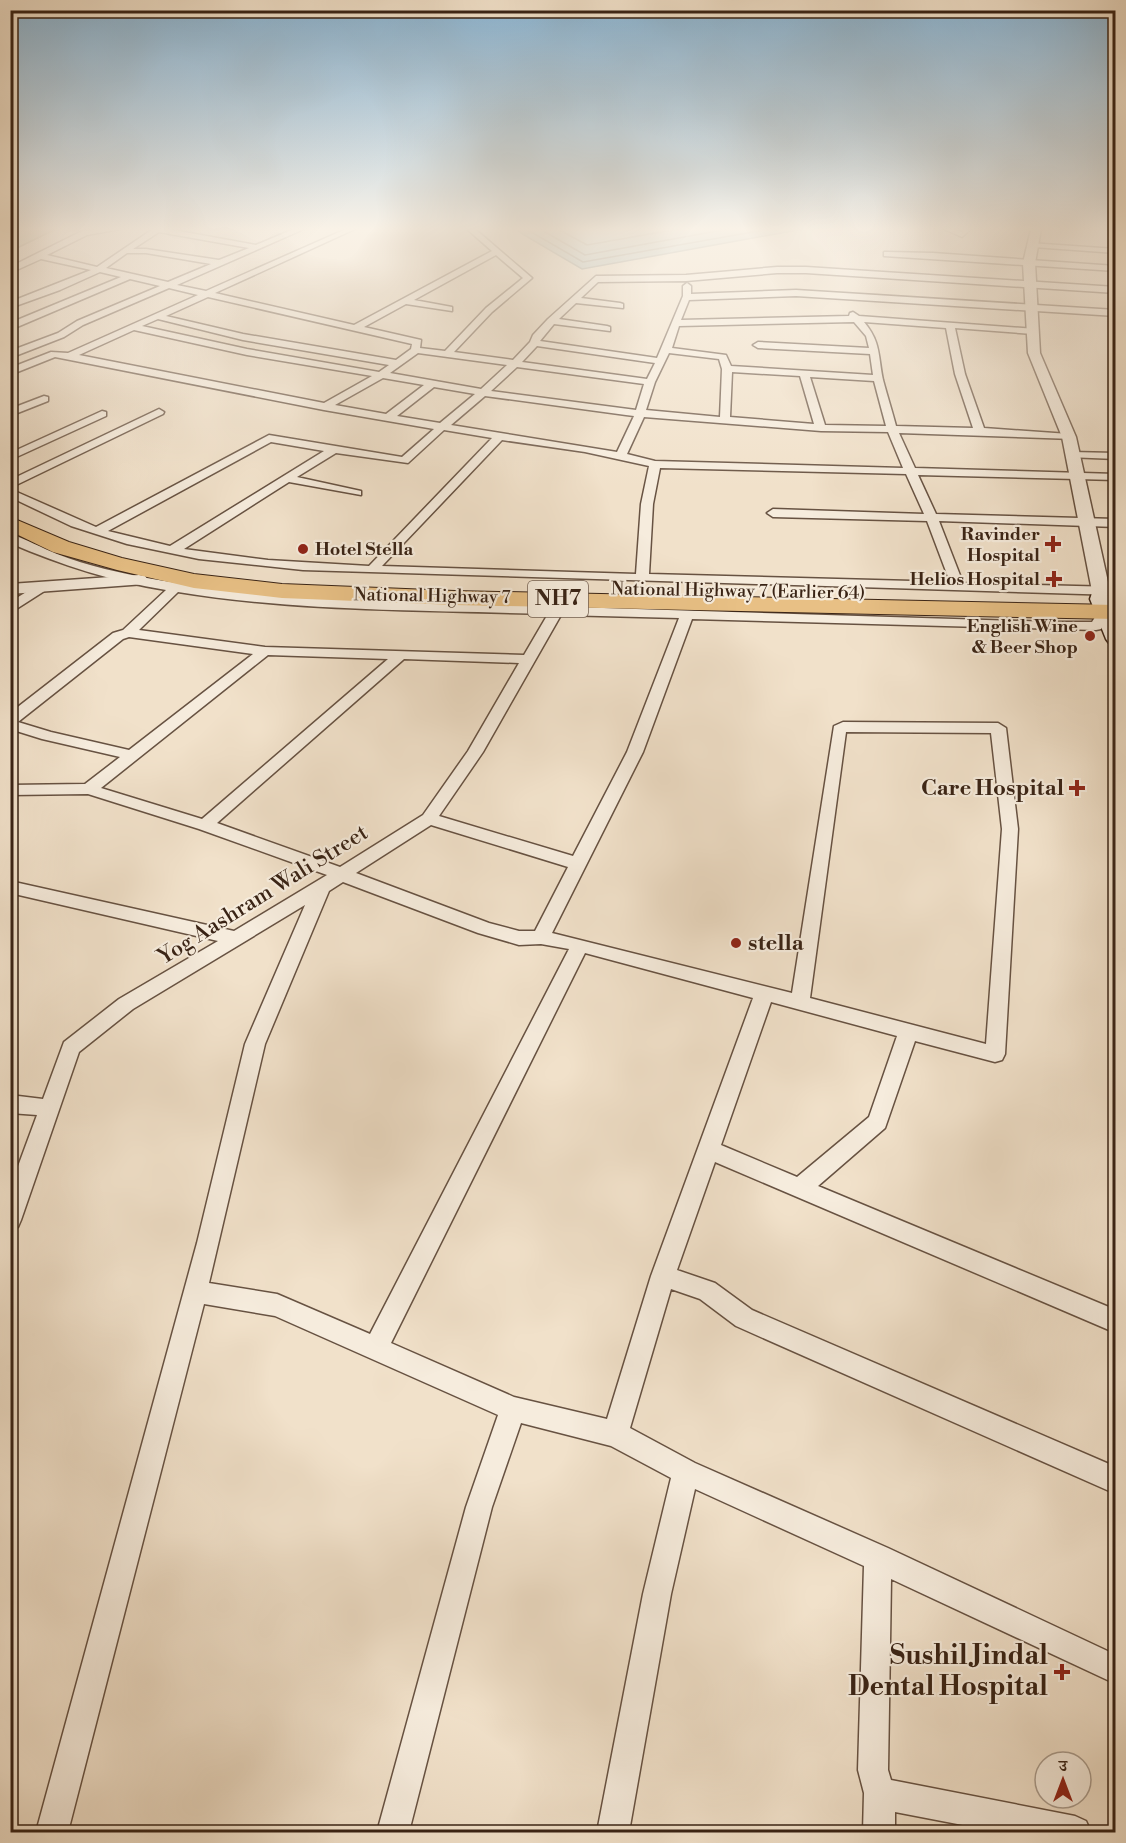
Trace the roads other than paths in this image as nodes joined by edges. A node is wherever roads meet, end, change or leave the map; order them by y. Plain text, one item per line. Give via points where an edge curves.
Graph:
1 (42, 315) edge
2 (99, 315) edge
3 (304, 315) edge
4 (379, 315) edge
5 (484, 315) edge
6 (557, 315) edge
7 (679, 315) edge
8 (855, 315) edge
9 (1032, 315) edge
10 (155, 316) joint
11 (857, 319) junction
12 (551, 321) junction
13 (26, 322) junction
14 (676, 323) junction
15 (950, 326) junction
16 (10, 327) edge
17 (133, 327) junction
18 (357, 327) junction
19 (606, 329) dead end
20 (1033, 331) junction
21 (66, 332) junction
22 (535, 343) junction
23 (758, 345) dead end
24 (416, 350) junction
25 (666, 350) junction
26 (875, 351) junction
27 (447, 354) junction
28 (10, 355) edge
29 (69, 356) junction
30 (660, 361) junction
31 (10, 362) edge
32 (397, 363) junction
33 (516, 364) junction
34 (26, 365) junction
35 (727, 369) junction
36 (10, 372) edge
37 (804, 374) junction
38 (381, 375) junction
39 (878, 378) junction
40 (650, 382) junction
41 (433, 384) junction
42 (484, 392) junction
43 (44, 399) dead end
44 (324, 407) junction
45 (159, 412) dead end
46 (10, 413) edge
47 (639, 413) junction
48 (102, 414) dead end
49 (387, 418) junction
50 (725, 419) junction
51 (440, 427) junction
52 (821, 428) junction
53 (892, 430) junction
54 (980, 431) junction
55 (500, 437) junction
56 (1069, 437) junction
57 (334, 449) junction
58 (621, 455) junction
59 (1071, 455) junction
60 (1116, 456) edge
61 (10, 457) edge
62 (655, 464) junction
63 (910, 471) junction
64 (1075, 475) junction
65 (1116, 477) edge
66 (286, 478) junction
67 (10, 485) edge
68 (10, 492) edge
69 (357, 493) dead end
70 (10, 508) edge
71 (773, 513) dead end
72 (931, 518) junction
73 (10, 523) edge
74 (1086, 523) junction
75 (1116, 523) edge
76 (97, 532) junction
77 (10, 538) edge
78 (173, 550) junction
79 (372, 570) junction
80 (642, 578) junction
81 (139, 580) junction
82 (41, 587) junction
83 (176, 587) junction
84 (958, 587) junction
85 (10, 589) edge
86 (1110, 603) edge
87 (10, 609) edge
88 (557, 610) junction
89 (687, 614) junction
90 (128, 633) junction
91 (1116, 639) edge
92 (265, 651) junction
93 (401, 655) junction
94 (528, 659) junction
95 (10, 722) edge
96 (132, 755) junction
97 (89, 789) junction
98 (10, 790) edge
99 (429, 819) junction
100 (205, 825) junction
101 (579, 864) junction
102 (331, 881) junction
103 (10, 887) edge
104 (541, 937) junction
105 (236, 938) junction
106 (580, 945) junction
107 (765, 992) junction
108 (800, 1001) junction
109 (908, 1031) junction
110 (10, 1104) edge
111 (50, 1108) junction
112 (707, 1149) junction
113 (799, 1189) junction
114 (10, 1220) edge
115 (663, 1276) junction
116 (195, 1292) junction
117 (1116, 1322) edge
118 (376, 1347) junction
119 (513, 1409) junction
120 (615, 1434) junction
121 (686, 1472) junction
122 (1116, 1481) edge
123 (878, 1558) junction
124 (1116, 1670) edge
125 (879, 1793) junction
126 (52, 1833) edge
127 (393, 1833) edge
128 (613, 1833) edge
129 (879, 1833) edge
130 (1075, 1833) edge

1 - 13 street
2 - 21 street
3 - 18 street
4 - 18 street
5 - 27 street
6 - 12 street
7 - 14 street
8 - 11 street
9 - 20 street
10 - 17 street
10 - 32 street via 253,339
11 - 14 street
11 - 15 street
11 - 26 street via 870,335
12 - 19 street
12 - 22 street
13 - 16 street
13 - 21 street
14 - 25 street
15 - 20 street
15 - 54 street via 960,374
17 - 29 street
17 - 38 street
18 - 24 street via 414,339 418,342
20 - 56 street via 1034,353
21 - 28 street
22 - 30 street
22 - 33 street
23 - 26 street
24 - 27 street
24 - 32 street
25 - 30 street
25 - 35 street via 723,357
26 - 39 street
27 - 33 street
29 - 34 street via 54,354
29 - 44 street
30 - 40 street
31 - 34 street
32 - 38 street
33 - 40 street
33 - 42 street
34 - 36 street
35 - 37 street
35 - 50 street
37 - 39 street
37 - 52 street
38 - 41 street
38 - 44 street
39 - 53 street
40 - 47 street
41 - 42 street
41 - 49 street
42 - 47 street
42 - 51 street
43 - 46 street
44 - 49 street
45 - 67 street
47 - 50 street
47 - 58 street
48 - 61 street
49 - 51 street
50 - 52 street
51 - 55 street
51 - 57 street via 404,461
52 - 53 street
53 - 54 street
53 - 63 street
54 - 56 street
55 - 58 street
55 - 79 street
56 - 59 street
57 - 66 street
57 - 76 street via 269,438
58 - 62 street
59 - 60 street
59 - 64 street
62 - 63 street
62 - 80 street via 647,504
63 - 64 street
63 - 72 street
64 - 65 street
64 - 74 street
66 - 69 street
66 - 78 street
68 - 76 street via 55,516
70 - 86 highway, National Highway 7 (Earlier 64) / NH7 via 58,530 113,547 243,573
71 - 72 street
72 - 74 street
72 - 84 street
73 - 86 highway, National Highway 7 / NH7 via 61,547 117,563 194,580 282,591 455,598
74 - 75 street
74 - 86 street
76 - 78 street
77 - 81 street via 91,570
78 - 79 street via 283,565
79 - 80 street
80 - 84 street
81 - 82 street
81 - 83 street
82 - 85 street
82 - 87 street
83 - 88 street via 368,604
83 - 90 street
84 - 86 street
86 - 89 street via 1096,626
86 - 91 main road
88 - 89 street
88 - 94 street, Yog Aashram Wali Street
89 - 101 street via 635,752
90 - 92 street
90 - 95 street via 118,636
92 - 93 street
92 - 96 street
93 - 94 street
93 - 100 street
94 - 99 street, Yog Aashram Wali Street via 475,752
95 - 96 street via 47,736
96 - 97 street
97 - 98 street
97 - 100 street
99 - 101 street
99 - 102 street, Yog Aashram Wali Street
100 - 102 street
101 - 104 street
102 - 104 street via 519,938
102 - 105 street, Yog Aashram Wali Street
102 - 116 street via 255,1044
103 - 105 street
104 - 106 street
105 - 111 street, Yog Aashram Wali Street via 126,1004 71,1048
106 - 107 street
106 - 118 street
107 - 108 street
107 - 112 street
108 - 109 street
108 - 109 street via 839,729 998,728 1010,829 995,1054
109 - 113 street via 878,1122
110 - 111 street
111 - 114 street, Yog Aashram Wali Street
112 - 113 street
112 - 115 street
113 - 117 street
115 - 120 street
115 - 122 street via 707,1291 744,1318
116 - 118 street via 278,1305
116 - 126 street
118 - 119 street
119 - 120 street
119 - 127 street via 478,1507
120 - 121 street
121 - 123 street
121 - 128 street via 657,1594
123 - 124 street
123 - 125 street via 873,1770
125 - 129 street
125 - 130 street

